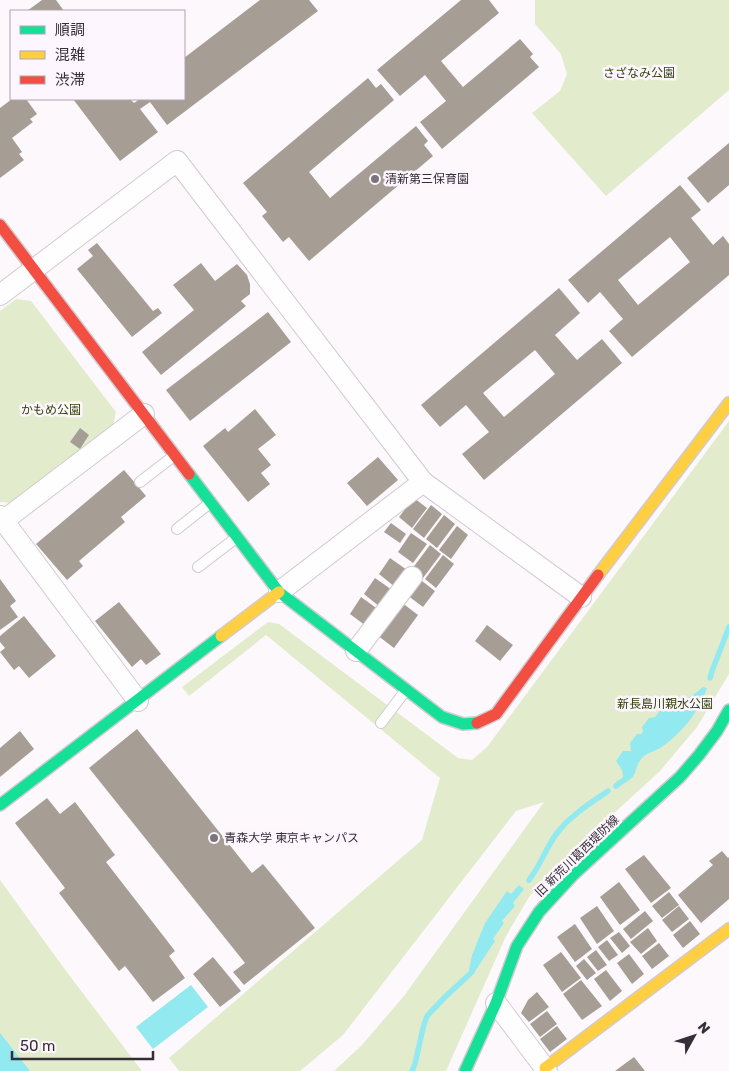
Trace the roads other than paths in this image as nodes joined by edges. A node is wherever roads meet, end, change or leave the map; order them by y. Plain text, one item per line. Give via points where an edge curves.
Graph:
1 (0, 225) edge
2 (33, 270) junction
3 (0, 295) edge
4 (729, 403) edge
5 (144, 414) junction
6 (175, 454) junction
7 (140, 482) dead end
8 (423, 482) junction
9 (211, 503) junction
10 (2, 518) edge
11 (177, 529) dead end
12 (237, 537) junction
13 (198, 567) dead end
14 (412, 577) dead end
15 (279, 592) junction
16 (581, 597) junction
17 (356, 651) junction
18 (406, 690) junction
19 (138, 701) junction
20 (729, 710) edge
21 (382, 723) dead end
22 (0, 805) edge
23 (729, 929) edge
24 (496, 1003) junction
25 (546, 1069) edge
26 (465, 1071) edge

1 - 2 street
2 - 3 street
2 - 5 street
2 - 8 street via 177,160
4 - 16 street
5 - 6 street
5 - 10 street
6 - 7 lane
6 - 9 street
8 - 15 street
8 - 16 street
9 - 11 lane
9 - 12 street
10 - 19 street
12 - 13 lane
12 - 15 street
14 - 17 street
15 - 17 street
15 - 19 street
16 - 18 street via 496,714 484,721 471,725 455,723
17 - 18 street
18 - 21 lane
19 - 22 street
20 - 24 street, 旧 新荒川葛西堤防線 via 717,731 680,777 539,912 517,946
23 - 25 street
24 - 25 street
24 - 26 street, 旧 新荒川葛西堤防線

